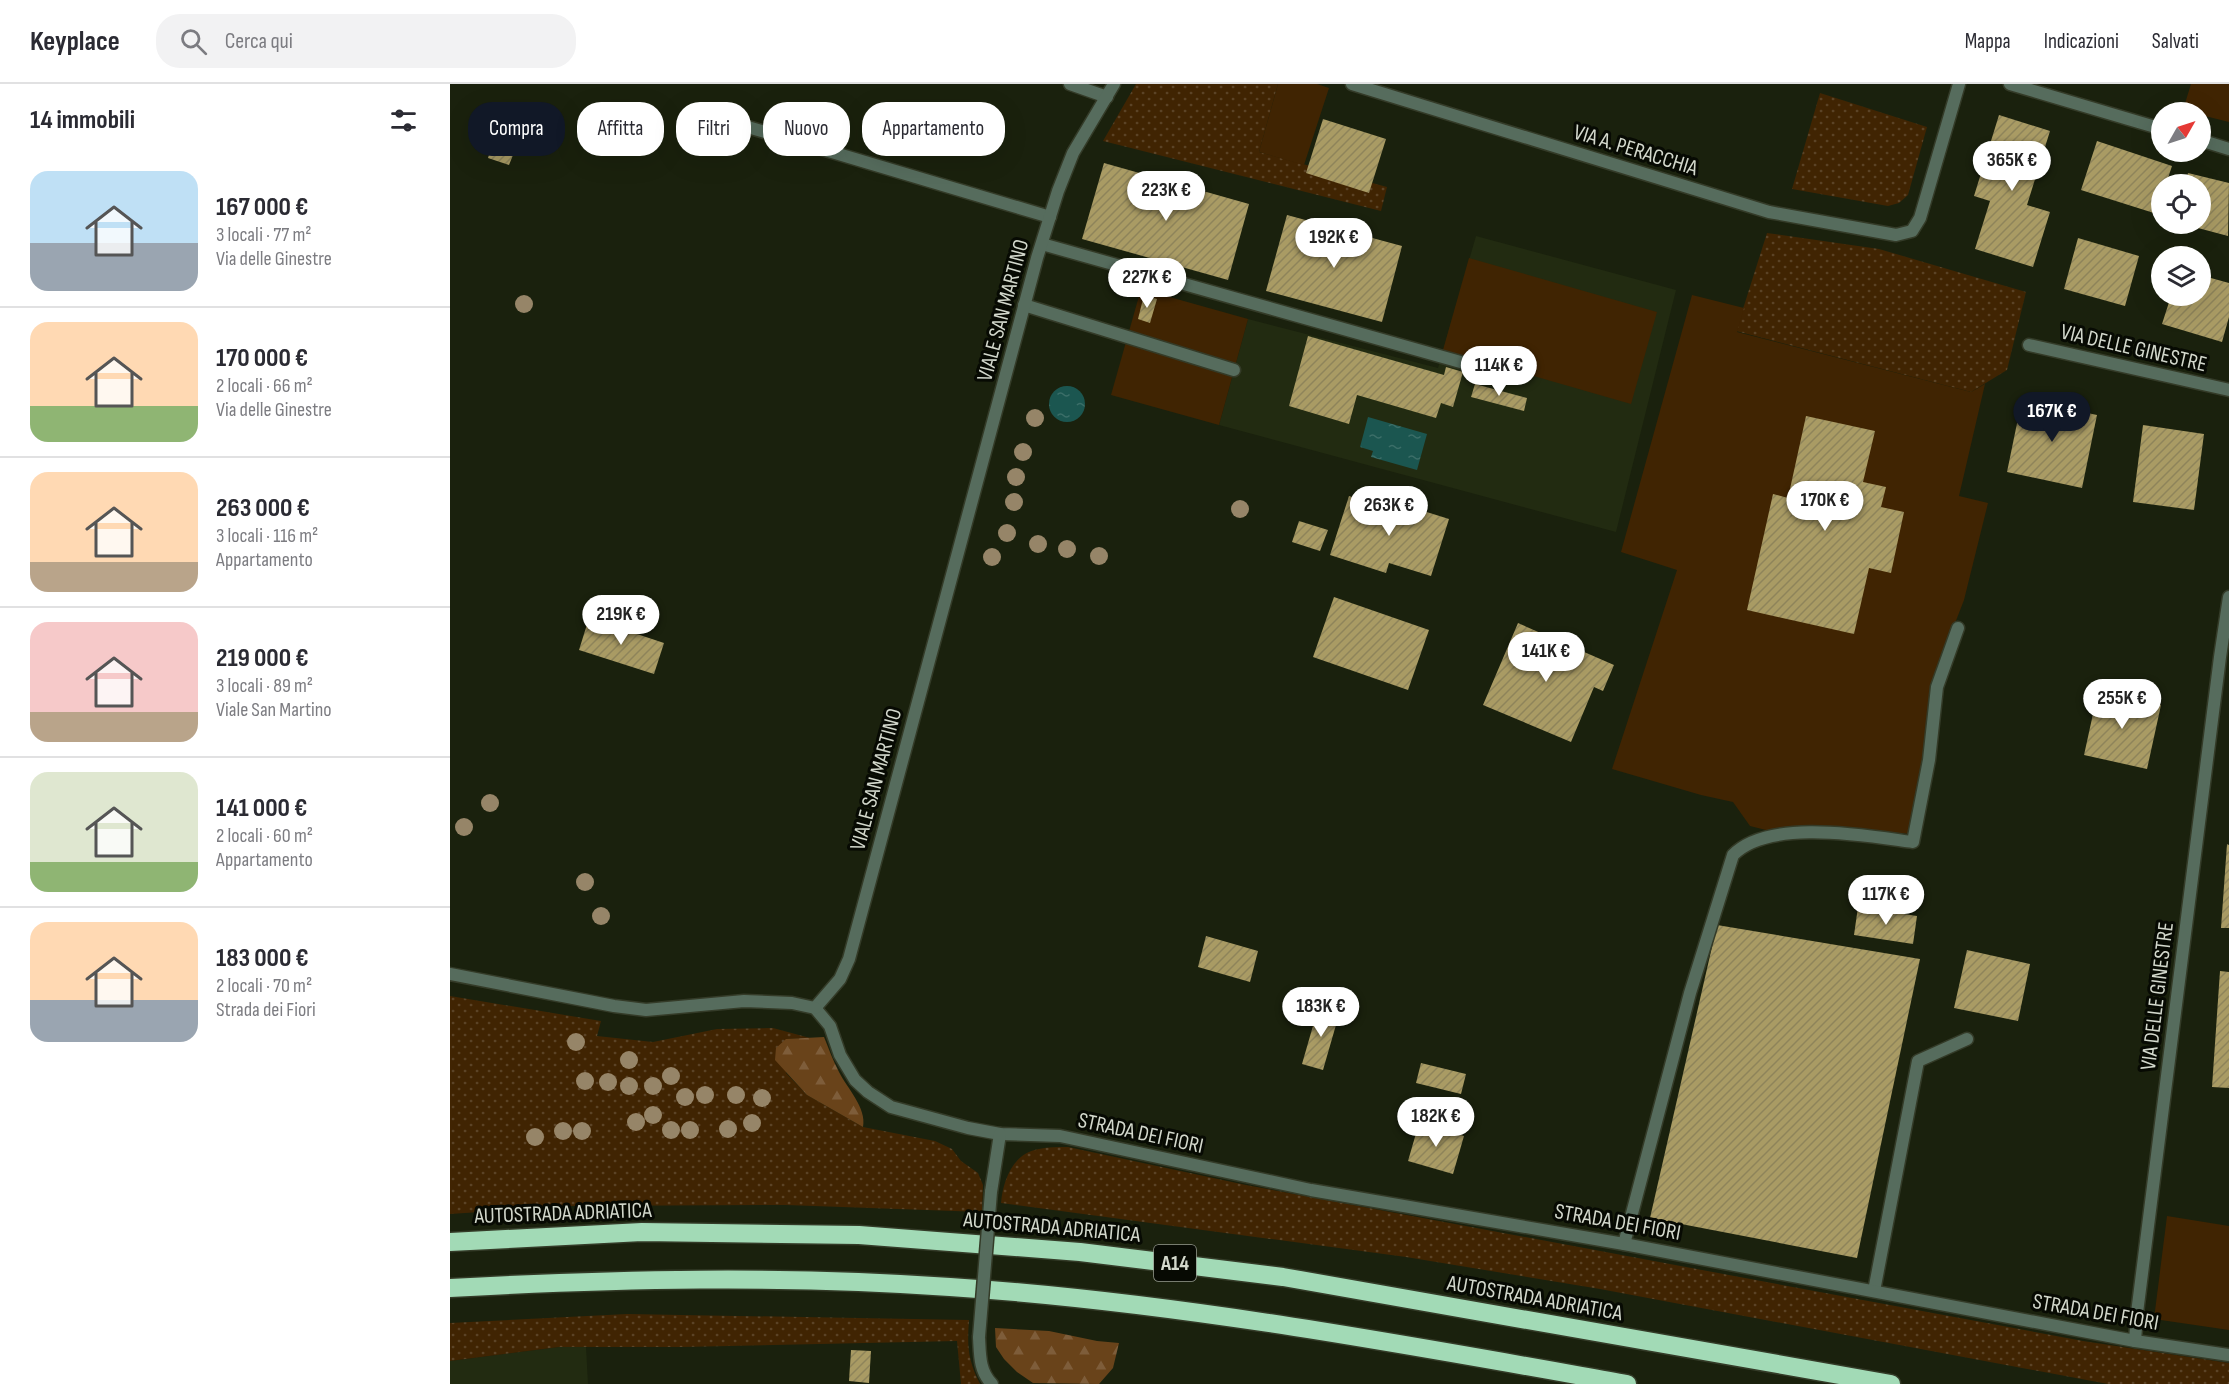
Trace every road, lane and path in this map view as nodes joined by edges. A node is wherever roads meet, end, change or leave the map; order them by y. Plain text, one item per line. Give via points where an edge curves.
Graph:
1 (1070, 84) edge
2 (1114, 84) edge
3 (1352, 84) edge
4 (1959, 84) edge
5 (2010, 84) edge
6 (1107, 97) junction
7 (2151, 126) edge
8 (751, 128) edge
9 (2211, 143) edge
10 (2229, 148) edge
11 (1050, 217) junction
12 (1042, 244) junction
13 (1024, 305) junction
14 (2030, 345) dead end
15 (1464, 363) dead end
16 (1234, 369) dead end
17 (2229, 390) edge
18 (2229, 597) edge
19 (1958, 628) dead end
20 (2224, 659) edge
21 (450, 974) edge
22 (815, 1008) junction
23 (1967, 1039) dead end
24 (1000, 1134) junction
25 (450, 1242) edge
26 (1624, 1244) junction
27 (450, 1288) edge
28 (1874, 1291) junction
29 (2135, 1341) junction
30 (2229, 1355) edge
31 (992, 1384) edge
32 (1627, 1384) edge
33 (1892, 1384) edge

1 - 6 street
2 - 6 street, VIALE SAN MARTINO
3 - 4 street, VIA A. PERACCHIA via 1769,212 1896,235 1912,231 1920,218
5 - 7 street
6 - 11 street, VIALE SAN MARTINO via 1073,153
8 - 11 street
9 - 10 street
11 - 12 street, VIALE SAN MARTINO
12 - 13 street, VIALE SAN MARTINO
12 - 15 street
13 - 16 street
13 - 22 street, VIALE SAN MARTINO via 849,959 840,979
14 - 17 street, VIA DELLE GINESTRE
18 - 20 street, VIA DELLE GINESTRE
19 - 26 street via 1937,687 1929,760 1913,842 1825,832 1795,833 1753,842 1733,855 1690,993
20 - 29 street, VIA DELLE GINESTRE
21 - 22 street via 646,1010 744,1001
22 - 24 street via 830,1026 840,1055 855,1080 867,1092 891,1107
23 - 28 street via 1918,1061
24 - 26 street, STRADA DEI FIORI via 1060,1136 1311,1190
24 - 31 street, bridge via 979,1337 980,1363
25 - 33 highway, AUTOSTRADA ADRIATICA / A14 via 642,1232 836,1235 1080,1252 1283,1277
26 - 28 street, STRADA DEI FIORI
27 - 32 highway, A14 via 684,1279 950,1287 1171,1308
28 - 29 street, STRADA DEI FIORI
29 - 30 street, STRADA DEI FIORI

